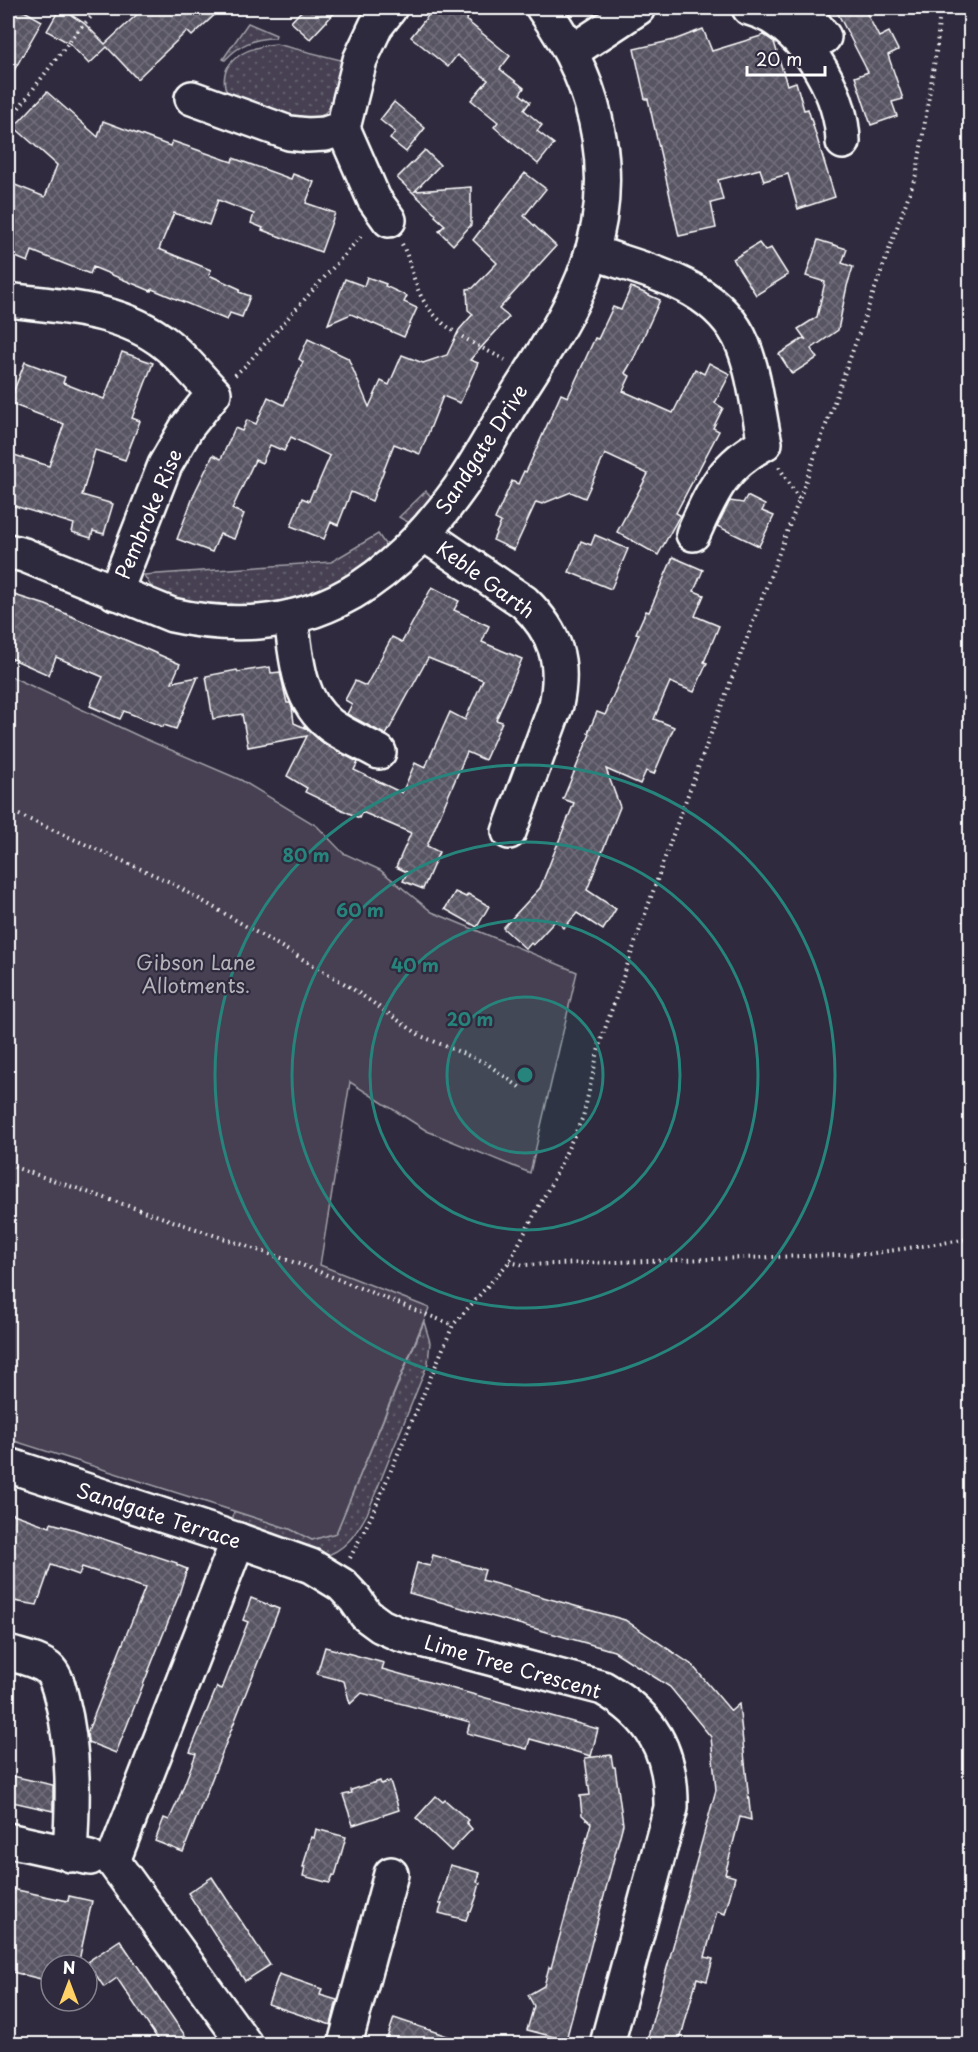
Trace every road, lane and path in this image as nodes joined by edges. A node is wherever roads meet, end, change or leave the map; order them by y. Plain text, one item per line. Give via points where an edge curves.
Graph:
1 (99, 8) edge
2 (390, 8) edge
3 (543, 8) edge
4 (638, 8) edge
5 (749, 8) edge
6 (798, 8) edge
7 (940, 8) edge
8 (824, 37) dead end
9 (571, 51) junction
10 (192, 98) dead end
11 (8, 122) edge
12 (343, 128) junction
13 (843, 142) dead end
14 (385, 216) junction
15 (592, 252) junction
16 (8, 300) edge
17 (529, 374) junction
18 (214, 393) junction
19 (765, 443) junction
20 (799, 500) junction
21 (424, 534) junction
22 (693, 534) dead end
23 (8, 551) edge
24 (115, 593) junction
25 (291, 617) junction
26 (379, 752) dead end
27 (8, 810) edge
28 (508, 832) dead end
29 (522, 1089) dead end
30 (8, 1165) edge
31 (970, 1239) edge
32 (509, 1262) junction
33 (453, 1325) junction
34 (8, 1465) edge
35 (238, 1540) junction
36 (324, 1574) junction
37 (8, 1653) edge
38 (8, 1840) edge
39 (70, 1855) junction
40 (113, 1861) junction
41 (391, 1874) dead end
42 (246, 2044) edge
43 (345, 2044) edge
44 (607, 2044) edge

1 - 11 path
2 - 12 street via 360,60
3 - 9 street, Sandgate Drive
4 - 9 street
5 - 13 street via 770,16 793,34 826,78 840,113
6 - 8 street
7 - 20 path via 917,172
9 - 15 street, Sandgate Drive via 593,105 601,148 602,192
10 - 12 street via 289,133 325,134
12 - 14 street
14 - 17 path via 409,257 413,277 433,314 448,328
14 - 18 path via 246,365
15 - 17 street, Sandgate Drive via 574,298
15 - 19 street via 692,288 723,312 743,346
16 - 18 street via 98,312 134,324 167,344
17 - 21 street, Sandgate Drive via 459,488
18 - 24 street, Pembroke Rise via 187,427 165,465
19 - 20 path
19 - 22 street via 730,467
20 - 32 path via 675,829 600,1043 584,1117
21 - 25 street, Sandgate Drive via 364,586 329,605
21 - 28 street, Keble Garth via 524,602 538,615 556,649 560,686 556,705
23 - 24 street, Sandgate Drive
24 - 25 street, Sandgate Drive via 172,615 201,621 231,624
25 - 26 street via 298,670 314,708 328,724
27 - 29 path via 170,882 347,985 421,1036 486,1063
30 - 33 path via 302,1265
31 - 32 path via 868,1254 524,1265
32 - 33 path
33 - 36 path via 371,1517
34 - 35 street, Sandgate Terrace
35 - 36 street, Sandgate Terrace
35 - 40 street
36 - 44 street, Lime Tree Crescent via 381,1626 603,1688 638,1712 651,1728 668,1766 671,1808
37 - 39 street via 44,1665 58,1684 68,1722 74,1790
38 - 39 street
39 - 40 street
40 - 42 street
41 - 43 street

